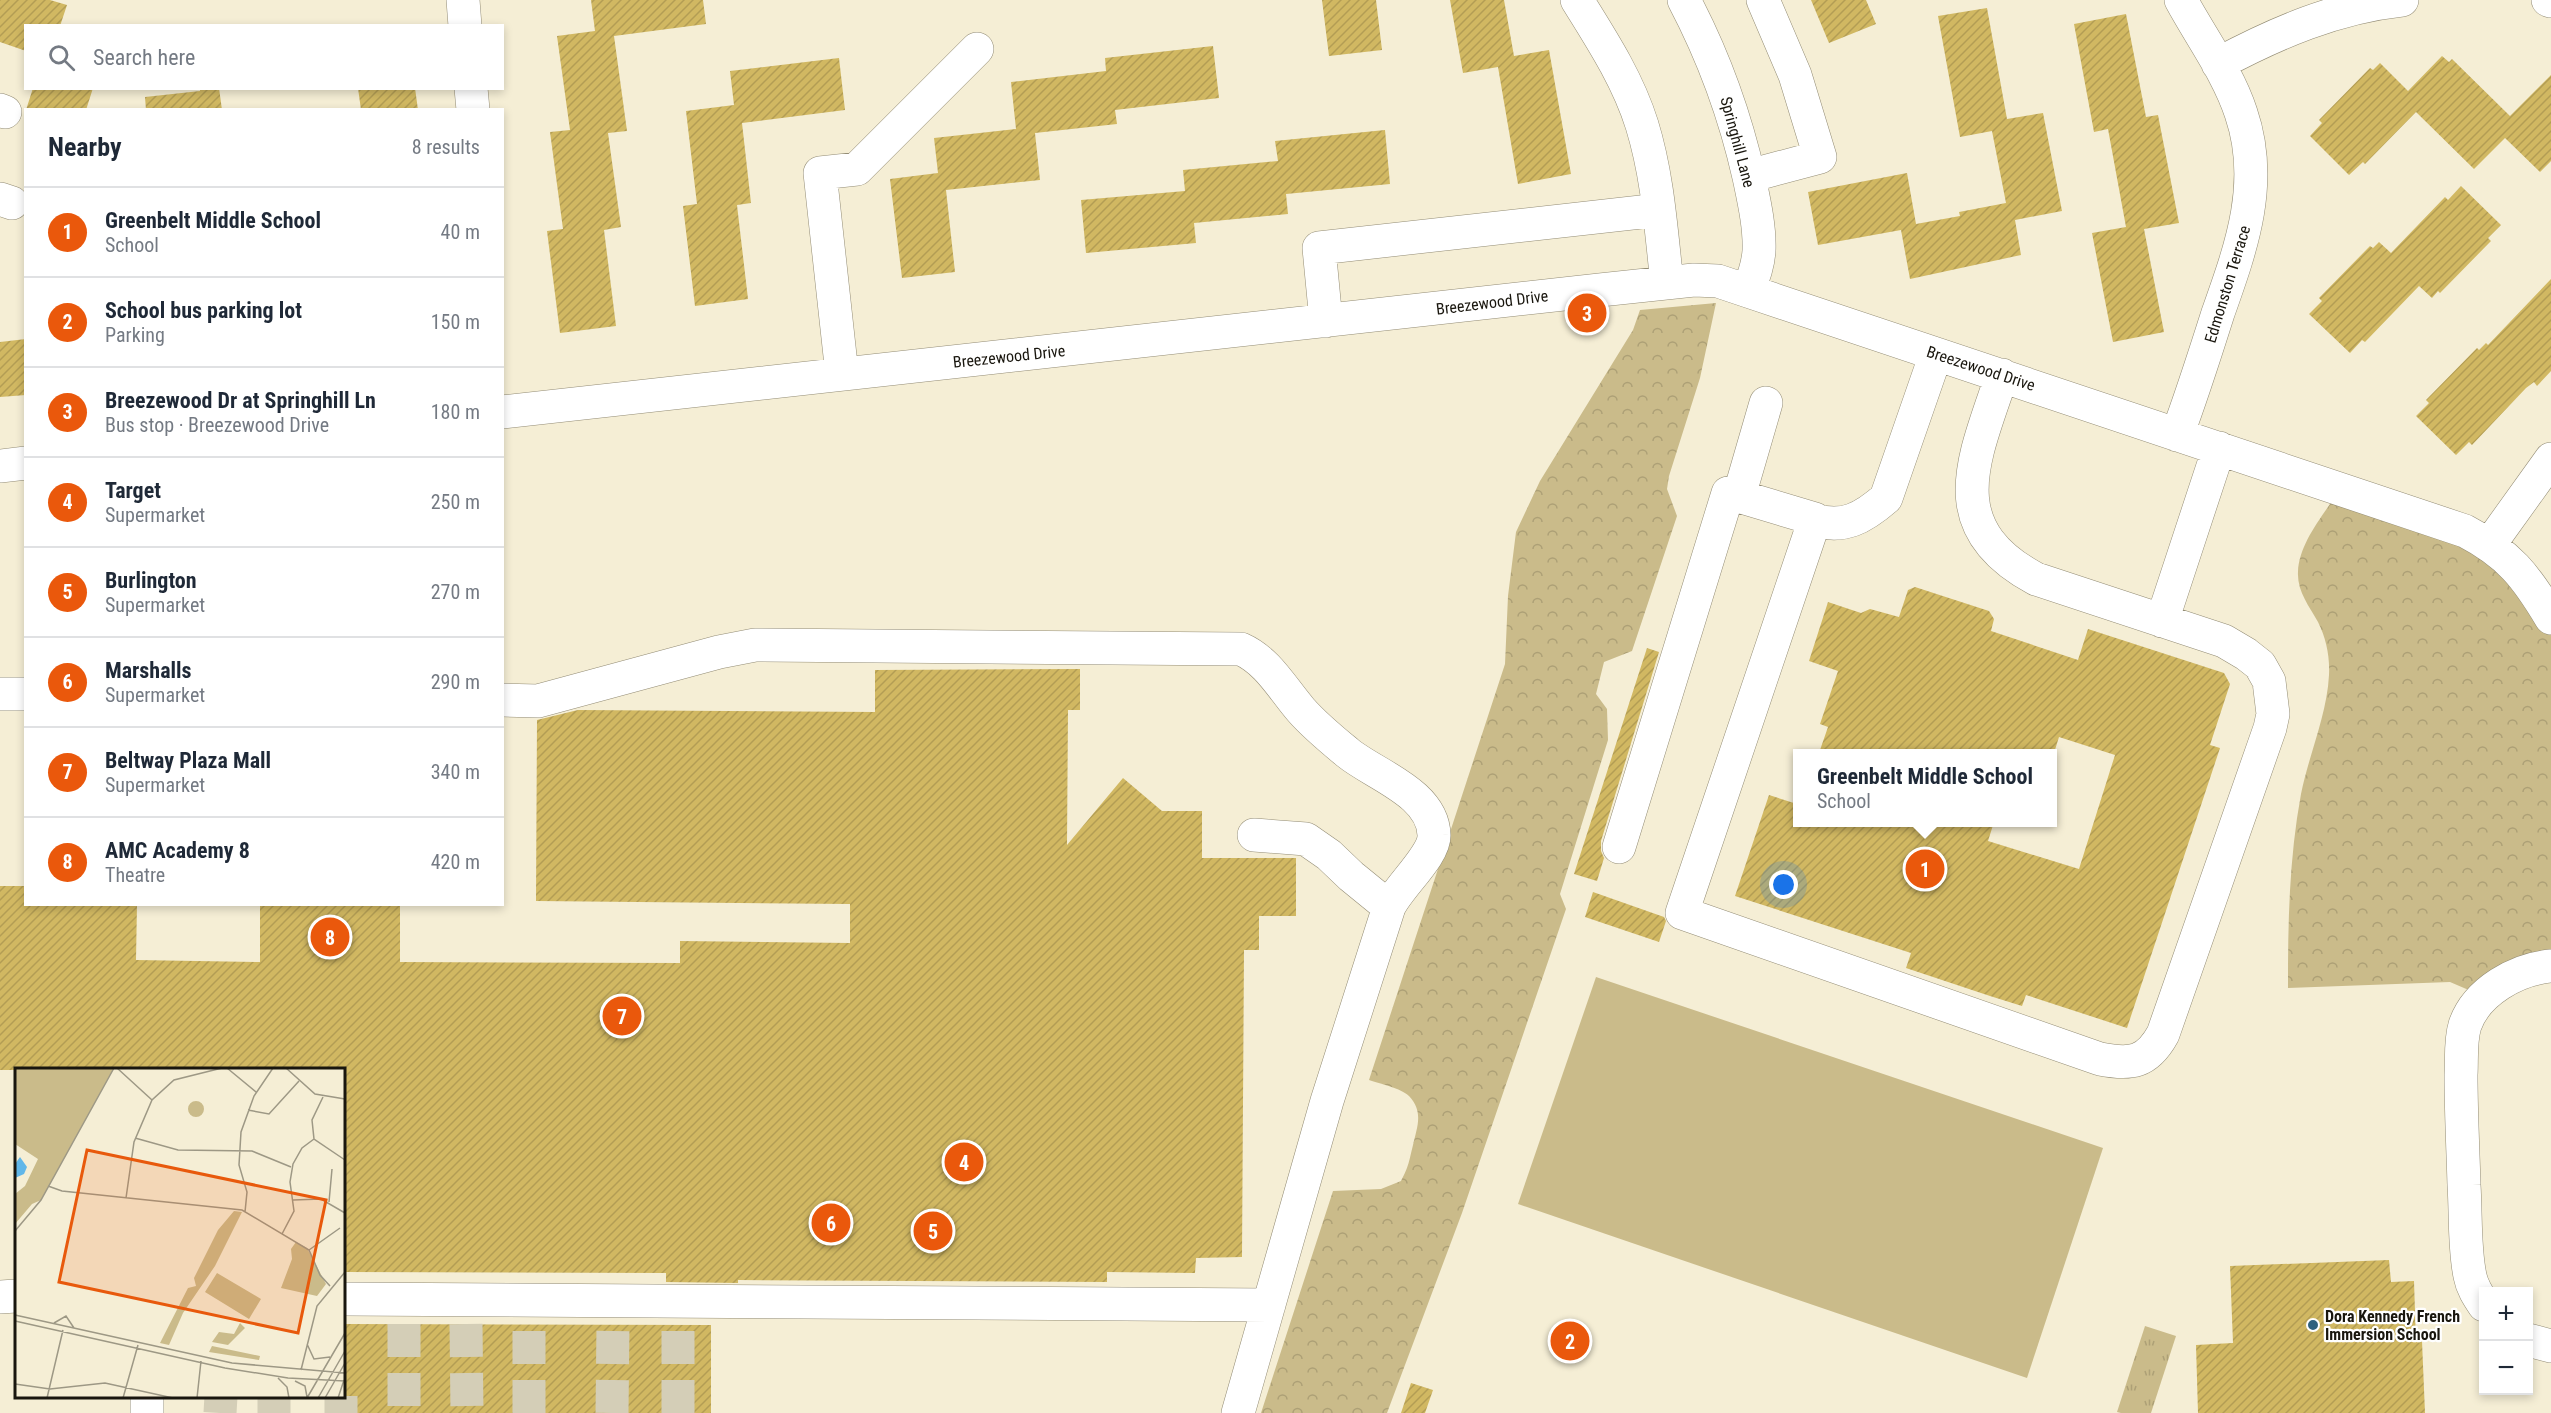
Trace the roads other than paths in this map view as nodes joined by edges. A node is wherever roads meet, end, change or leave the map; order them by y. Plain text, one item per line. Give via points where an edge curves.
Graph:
1 (463, 0) edge
2 (1577, 0) edge
3 (1763, 0) edge
4 (2181, 0) edge
5 (2402, 0) edge
6 (1695, 3) edge
7 (465, 24) edge
8 (977, 49) dead end
9 (2218, 64) junction
10 (471, 90) edge
11 (473, 108) edge
12 (1749, 176) junction
13 (1659, 210) junction
14 (1667, 283) junction
15 (1748, 291) junction
16 (1326, 321) junction
17 (1936, 354) junction
18 (842, 374) junction
19 (2002, 375) junction
20 (1766, 403) dead end
21 (504, 410) edge
22 (2177, 435) junction
23 (2219, 448) junction
24 (2551, 459) edge
25 (24, 464) edge
26 (0, 466) edge
27 (1739, 496) junction
28 (1814, 520) junction
29 (2490, 544) junction
30 (2551, 618) edge
31 (2162, 621) junction
32 (0, 694) edge
33 (24, 694) edge
34 (504, 700) edge
35 (1254, 835) dead end
36 (1619, 847) dead end
37 (1389, 907) junction
38 (2551, 966) edge
39 (15, 1296) edge
40 (0, 1297) edge
41 (2479, 1298) edge
42 (345, 1299) edge
43 (1269, 1305) junction
44 (2533, 1341) edge
45 (2551, 1346) edge
46 (1238, 1413) edge

1 - 7 street
2 - 13 street via 1616,66 1642,123
3 - 12 street via 1795,75 1820,157
4 - 9 street, Edmonston Terrace
5 - 9 street via 2301,24
6 - 12 street, Springhill Lane
8 - 18 street via 857,170 820,173
9 - 22 street, Edmonston Terrace via 2246,131 2251,195 2242,245
10 - 11 street
12 - 15 street, Springhill Lane via 1759,251
13 - 14 street
13 - 16 street via 1318,248
14 - 15 street, Breezewood Drive via 1718,281
14 - 16 street, Breezewood Drive
15 - 17 street, Breezewood Drive
16 - 18 street, Breezewood Drive
17 - 19 street, Breezewood Drive
17 - 28 street via 1886,498 1871,512 1852,521 1830,525
18 - 21 street, Breezewood Drive
19 - 22 street, Breezewood Drive
19 - 31 street via 1970,489 1982,531 2013,567 2036,579
20 - 27 street
22 - 23 street, Breezewood Drive
23 - 29 street, Breezewood Drive via 2465,531
23 - 31 street
24 - 29 street
25 - 26 street
27 - 28 street
27 - 36 street via 1728,493
28 - 31 street via 1682,913 2100,1059 2121,1062 2143,1058 2163,1034 2273,714 2269,681 2260,665 2224,641
29 - 30 street, Breezewood Drive via 2521,573
32 - 33 street
34 - 37 street via 538,701 755,645 1241,649 1256,655 1317,727 1351,755 1411,793 1428,814 1435,835 1431,850
35 - 37 street via 1306,839
37 - 43 street via 1327,1101
38 - 41 street via 2523,971 2497,986 2474,1009 2465,1025 2461,1116 2467,1236 2470,1276
39 - 40 street
42 - 43 street via 404,1312 678,1314
43 - 46 street
44 - 45 street

